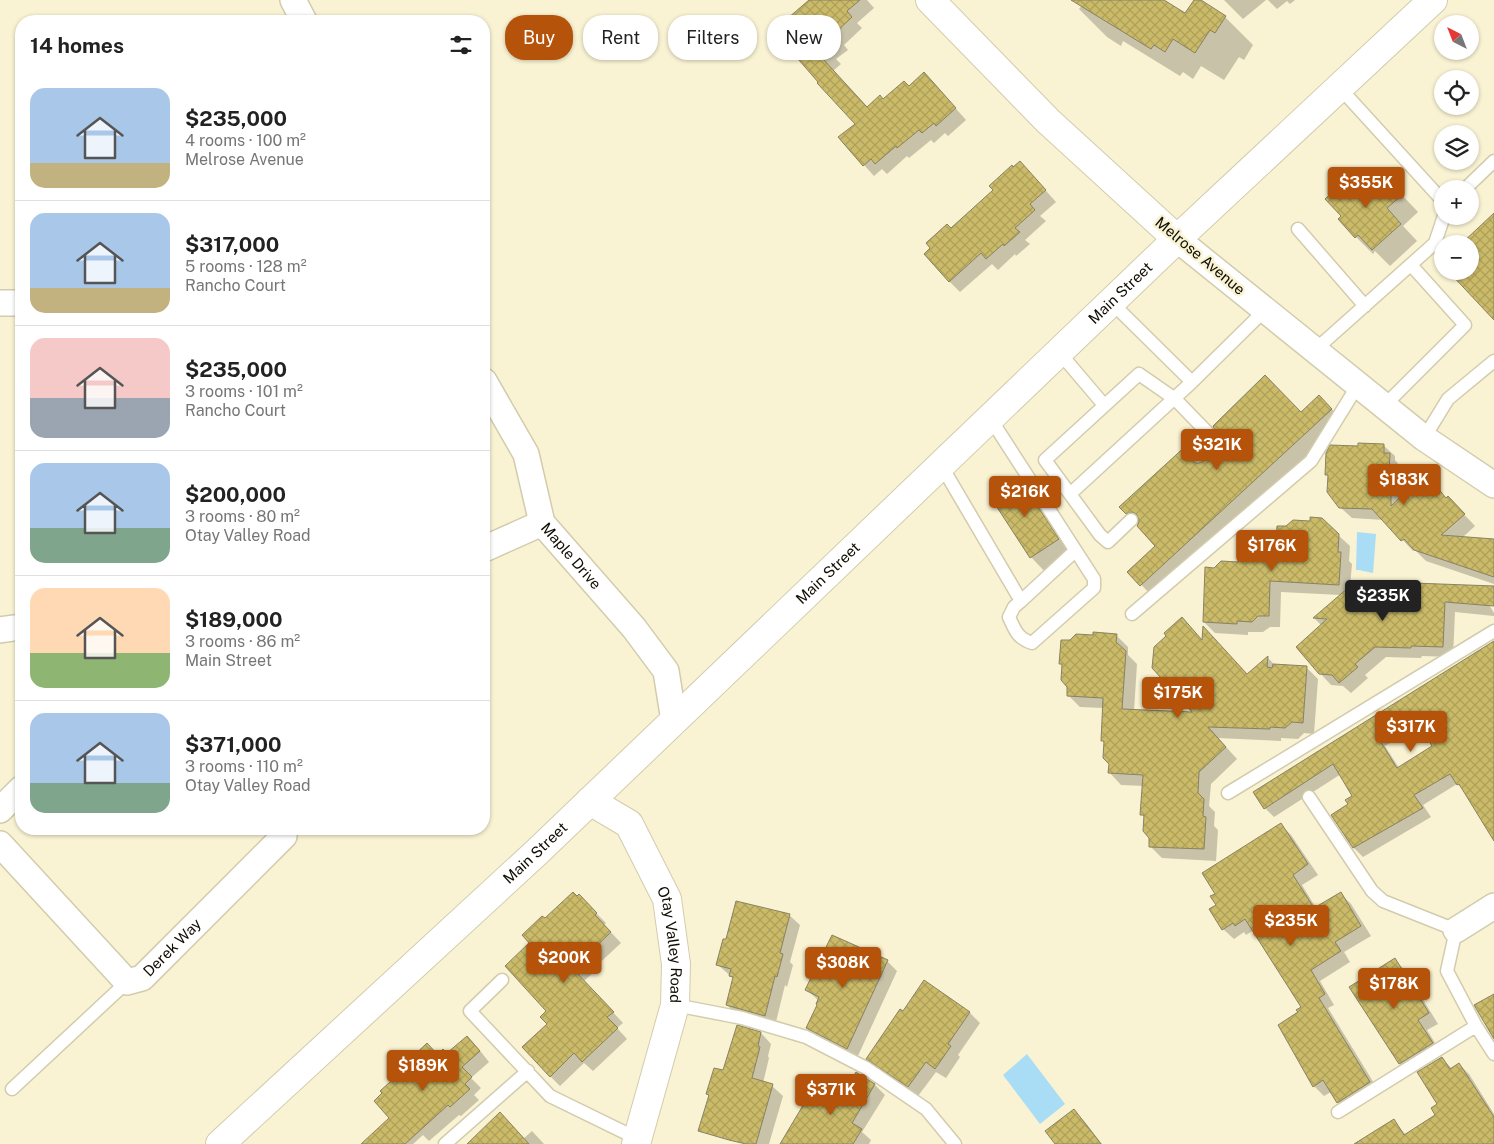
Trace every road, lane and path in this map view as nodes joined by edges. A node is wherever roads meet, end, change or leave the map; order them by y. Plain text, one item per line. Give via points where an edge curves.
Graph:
1 (293, 0) edge
2 (930, 0) edge
3 (1433, 0) edge
4 (301, 15) edge
5 (1339, 88) junction
6 (1494, 161) edge
7 (1474, 180) edge
8 (1434, 191) edge
9 (1441, 225) edge
10 (1298, 229) dead end
11 (1177, 239) junction
12 (1411, 265) junction
13 (1111, 302) junction
14 (0, 303) edge
15 (15, 303) edge
16 (1365, 306) junction
17 (1265, 310) junction
18 (1315, 350) junction
19 (1059, 352) junction
20 (1494, 361) edge
21 (1192, 382) junction
22 (1358, 385) junction
23 (490, 391) edge
24 (1175, 399) junction
25 (1104, 405) junction
26 (1384, 406) junction
27 (990, 418) junction
28 (1424, 438) junction
29 (1198, 455) dead end
30 (941, 465) junction
31 (1494, 485) edge
32 (1070, 494) junction
33 (1131, 520) dead end
34 (542, 523) junction
35 (490, 547) edge
36 (1075, 551) junction
37 (1021, 601) junction
38 (1132, 614) dead end
39 (15, 628) edge
40 (0, 630) edge
41 (1494, 631) edge
42 (674, 721) junction
43 (1228, 793) dead end
44 (15, 795) edge
45 (1310, 797) dead end
46 (590, 801) junction
47 (0, 810) edge
48 (276, 835) edge
49 (0, 844) edge
50 (1494, 906) edge
51 (1456, 930) junction
52 (502, 980) dead end
53 (127, 982) junction
54 (675, 1006) junction
55 (1476, 1026) junction
56 (1494, 1054) edge
57 (528, 1071) junction
58 (12, 1089) dead end
59 (1338, 1112) dead end
60 (637, 1141) edge
61 (220, 1144) edge
62 (445, 1144) edge
63 (955, 1144) edge

1 - 4 street
2 - 11 main road, Melrose Avenue via 1048,121
3 - 5 main road, Main Street
5 - 8 lane
5 - 11 main road, Main Street
6 - 7 lane
9 - 12 lane via 1435,243
10 - 16 lane
11 - 13 main road, Main Street
11 - 17 street, Melrose Avenue
12 - 16 lane
12 - 26 lane via 1465,325
13 - 19 main road, Main Street
13 - 21 lane
14 - 15 street
16 - 18 lane
17 - 18 street, Melrose Avenue
17 - 21 lane
18 - 22 street, Melrose Avenue
19 - 25 lane
19 - 27 main road, Main Street
20 - 28 lane via 1448,399
21 - 24 lane
22 - 26 street, Melrose Avenue
22 - 38 lane via 1311,461
23 - 34 street, Maple Drive via 526,454
24 - 25 lane via 1139,374
24 - 29 lane via 1210,438 1209,445
24 - 32 lane
25 - 32 lane via 1045,460
26 - 28 street, Melrose Avenue
27 - 30 main road, Main Street
27 - 36 lane
28 - 31 street, Melrose Avenue
30 - 37 lane
30 - 42 main road, Main Street
32 - 33 lane via 1108,542
34 - 35 street
34 - 42 street, Maple Drive via 634,628 666,671
36 - 37 lane
36 - 37 lane via 1094,579 1094,588 1032,643 1023,640 1009,617
39 - 40 street
41 - 43 lane
42 - 46 main road, Main Street
44 - 47 street
45 - 51 lane via 1372,891 1383,901
46 - 54 main road, Otay Valley Road via 629,824 667,899 676,964
46 - 61 main road, Main Street
48 - 53 street, Derek Way via 142,978
49 - 53 street, Derek Way
50 - 51 street
51 - 55 lane via 1447,971
52 - 57 lane via 470,1010
53 - 58 lane
54 - 60 main road, Otay Valley Road
54 - 63 lane via 742,1018 806,1037 866,1068 926,1109
55 - 56 lane
55 - 59 lane
57 - 60 lane via 550,1096
57 - 62 lane

